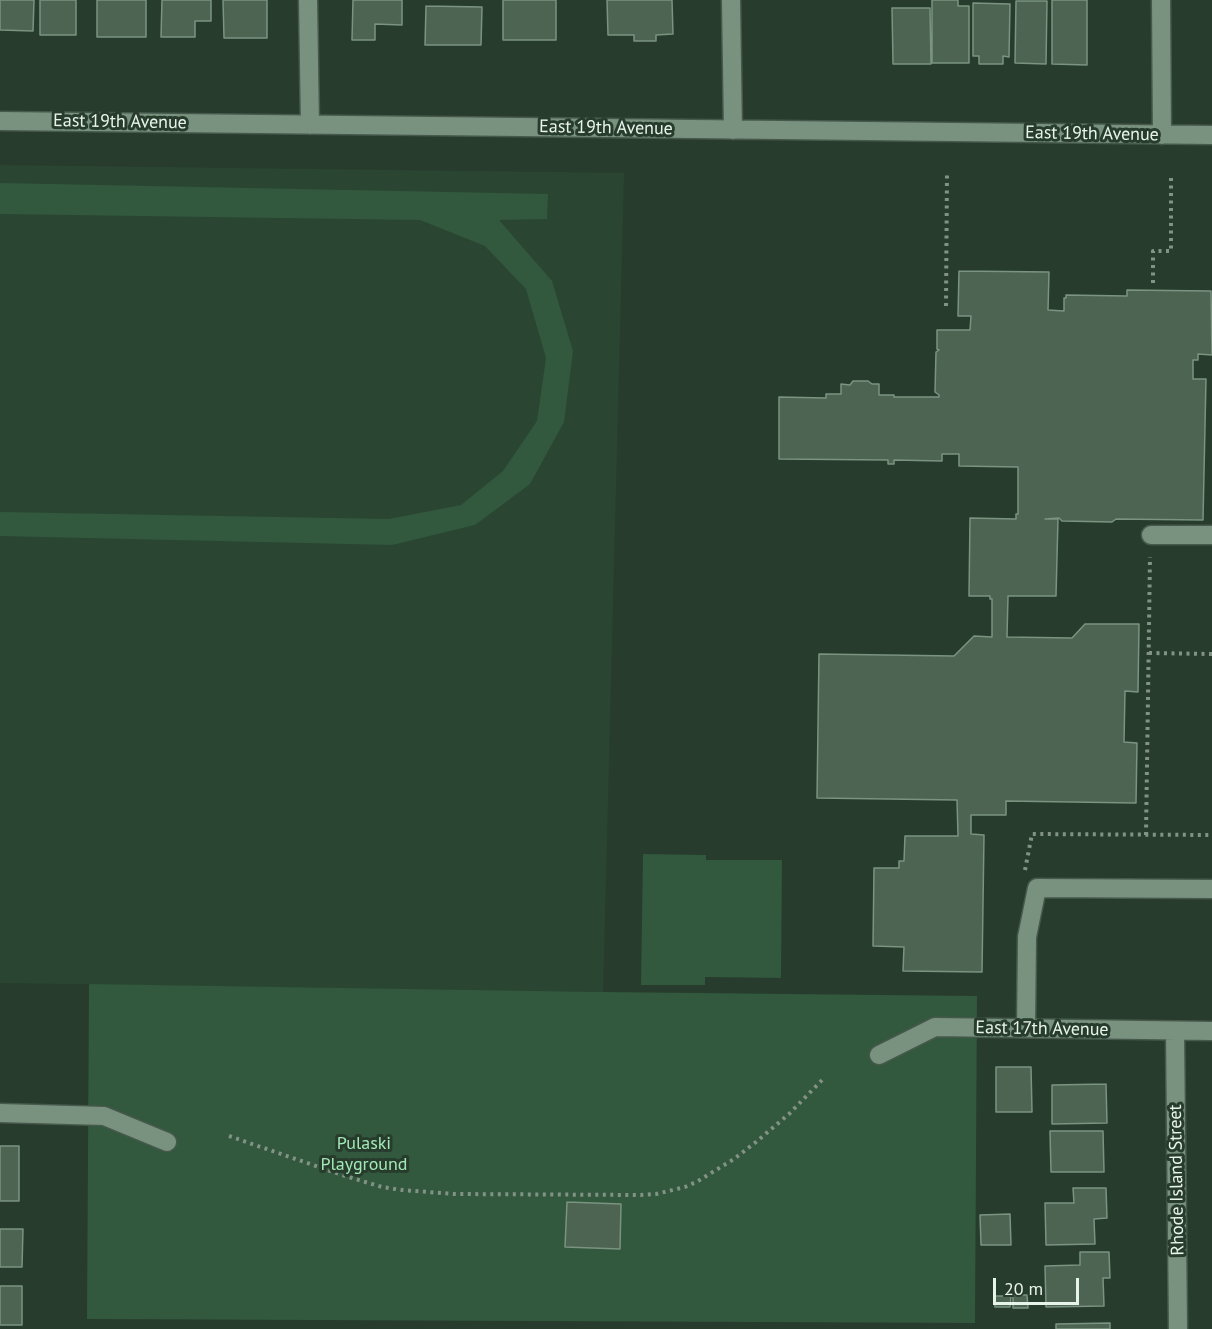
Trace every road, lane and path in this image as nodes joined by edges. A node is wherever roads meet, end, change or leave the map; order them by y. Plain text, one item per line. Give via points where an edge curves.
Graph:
1 (308, 0) edge
2 (731, 0) edge
3 (1161, 0) edge
4 (0, 121) edge
5 (310, 125) junction
6 (733, 130) junction
7 (1162, 135) junction
8 (1212, 135) edge
9 (947, 172) dead end
10 (1171, 175) dead end
11 (1153, 283) dead end
12 (946, 306) dead end
13 (1151, 535) joint
14 (1212, 535) edge
15 (1149, 653) junction
16 (1212, 654) edge
17 (1146, 835) dead end
18 (1212, 889) edge
19 (1026, 1028) junction
20 (1175, 1030) junction
21 (1212, 1031) edge
22 (879, 1055) dead end
23 (824, 1078) dead end
24 (0, 1113) edge
25 (229, 1136) dead end
26 (167, 1142) dead end
27 (1178, 1329) edge

1 - 5 street
2 - 6 street
3 - 7 street
4 - 5 street, East 19th Avenue
5 - 6 street, East 19th Avenue
6 - 7 street, East 19th Avenue
7 - 8 street, East 19th Avenue
9 - 12 path
10 - 11 path via 1171,252 1153,252
13 - 14 street
13 - 15 path
15 - 16 path
15 - 17 path
18 - 19 street via 1037,888 1027,937
19 - 20 street, East 17th Avenue
19 - 22 street, East 17th Avenue via 935,1027
20 - 21 street, East 17th Avenue
20 - 27 street, Rhode Island Street
23 - 25 path via 775,1127 727,1164 692,1184 656,1194 477,1195 402,1190 342,1175
24 - 26 street via 104,1116

